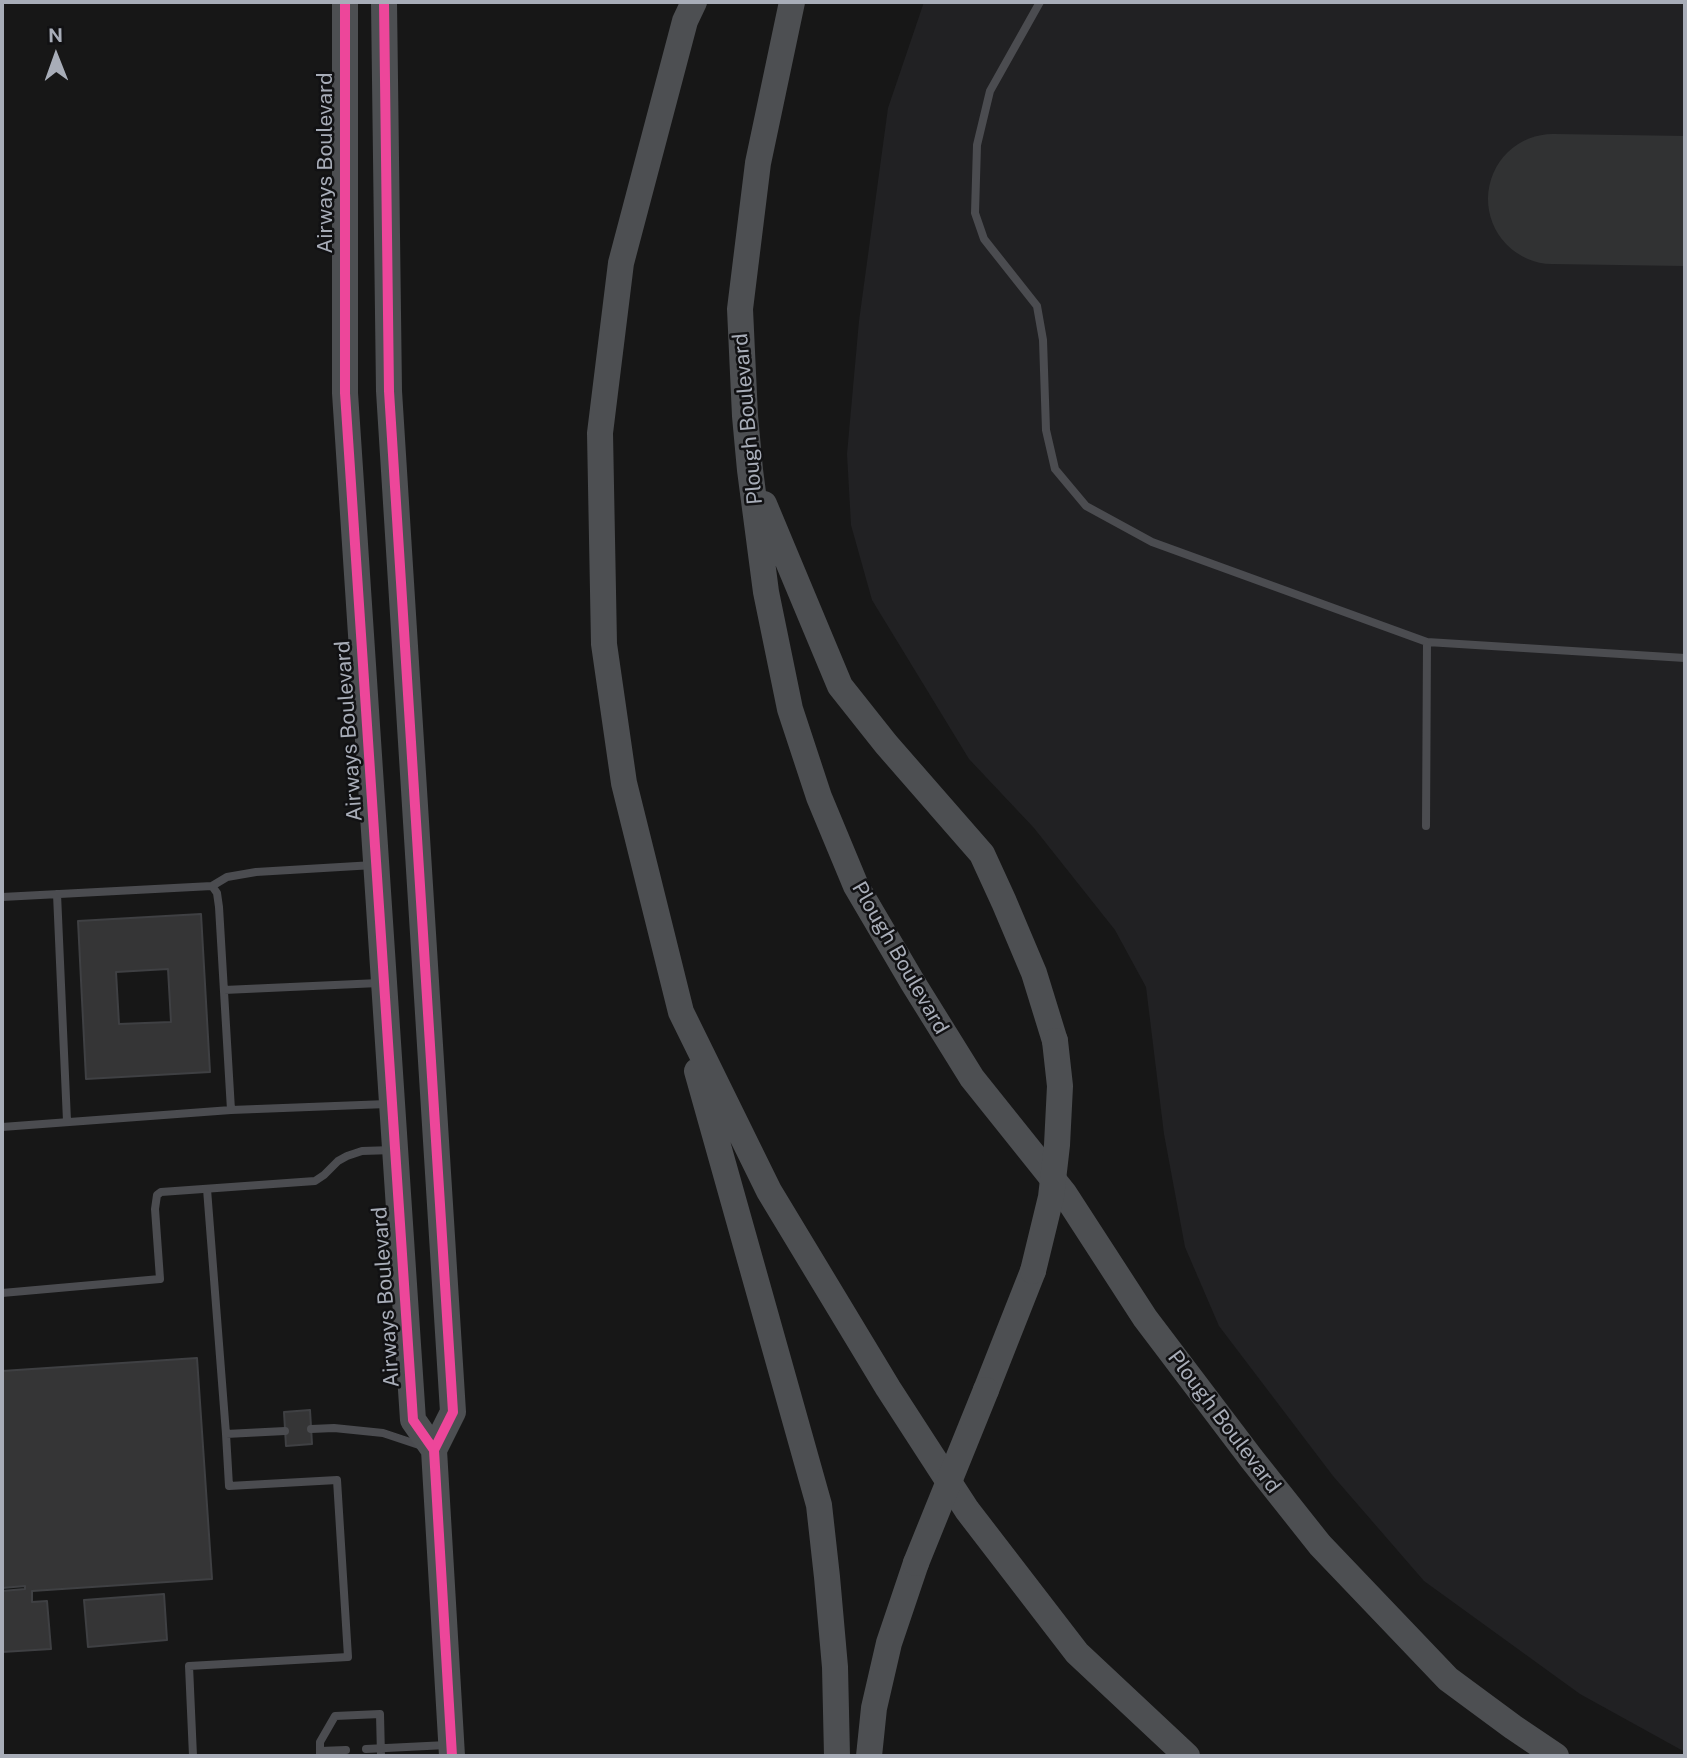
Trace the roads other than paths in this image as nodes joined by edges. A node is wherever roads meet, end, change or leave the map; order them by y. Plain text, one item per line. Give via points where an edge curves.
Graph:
1 (345, 2) edge
2 (384, 2) edge
3 (694, 2) edge
4 (792, 2) edge
5 (1040, 2) edge
6 (750, 470) junction
7 (1427, 642) junction
8 (1685, 659) edge
9 (1426, 826) dead end
10 (377, 865) junction
11 (212, 886) junction
12 (57, 894) junction
13 (2, 897) edge
14 (385, 982) junction
15 (224, 990) junction
16 (681, 1012) junction
17 (393, 1104) junction
18 (231, 1110) junction
19 (67, 1121) junction
20 (2, 1127) edge
21 (396, 1150) junction
22 (207, 1189) junction
23 (2, 1293) edge
24 (311, 1429) dead end
25 (285, 1431) dead end
26 (226, 1434) junction
27 (434, 1450) junction
28 (835, 1667) junction
29 (1513, 1727) junction
30 (366, 1749) dead end
31 (346, 1750) dead end
32 (452, 1751) edge
33 (381, 1752) edge
34 (320, 1754) edge
35 (193, 1756) edge
36 (827, 1756) edge
37 (837, 1756) edge
38 (869, 1756) edge
39 (1187, 1756) edge
40 (1556, 1756) edge
41 (1577, 1756) edge

1 - 10 main road, Airways Boulevard via 345,393
2 - 27 main road via 389,391 453,1412
3 - 16 main road via 685,20 621,263 600,433 606,656 624,783
4 - 6 main road, Plough Boulevard via 758,163 740,309
5 - 7 lane via 989,91 977,145 975,213 984,239 1037,306 1043,340 1046,430 1055,469 1086,506 1152,542
6 - 29 main road, Plough Boulevard via 766,592 790,709 819,797 856,886 913,983 972,1078 1064,1193 1145,1318 1320,1545 1448,1679
6 - 38 main road, bridge via 840,686 982,853 1034,973 1055,1041 1060,1086 1051,1197 1032,1271 916,1563 889,1643
7 - 8 lane
7 - 9 lane
10 - 11 lane via 256,872 227,877
10 - 14 main road, Airways Boulevard
11 - 12 lane
11 - 15 lane via 219,906
12 - 13 lane
12 - 19 lane
14 - 15 lane
14 - 17 main road, Airways Boulevard
15 - 18 lane
16 - 28 main road via 819,1505
16 - 39 main road via 769,1191 967,1510 1077,1653
17 - 18 lane
17 - 21 main road, Airways Boulevard
18 - 19 lane
19 - 20 lane
21 - 22 lane via 347,1156 315,1181
21 - 27 main road, Airways Boulevard via 413,1420
22 - 23 lane via 157,1195 160,1279
22 - 26 lane
24 - 27 lane via 383,1433
25 - 26 lane
26 - 35 lane via 229,1486 337,1480 348,1657 189,1666
27 - 32 main road
28 - 36 main road
28 - 37 main road
29 - 40 main road
29 - 41 main road
30 - 33 lane
31 - 34 lane
32 - 33 lane
33 - 34 lane via 380,1714 335,1716 320,1742

